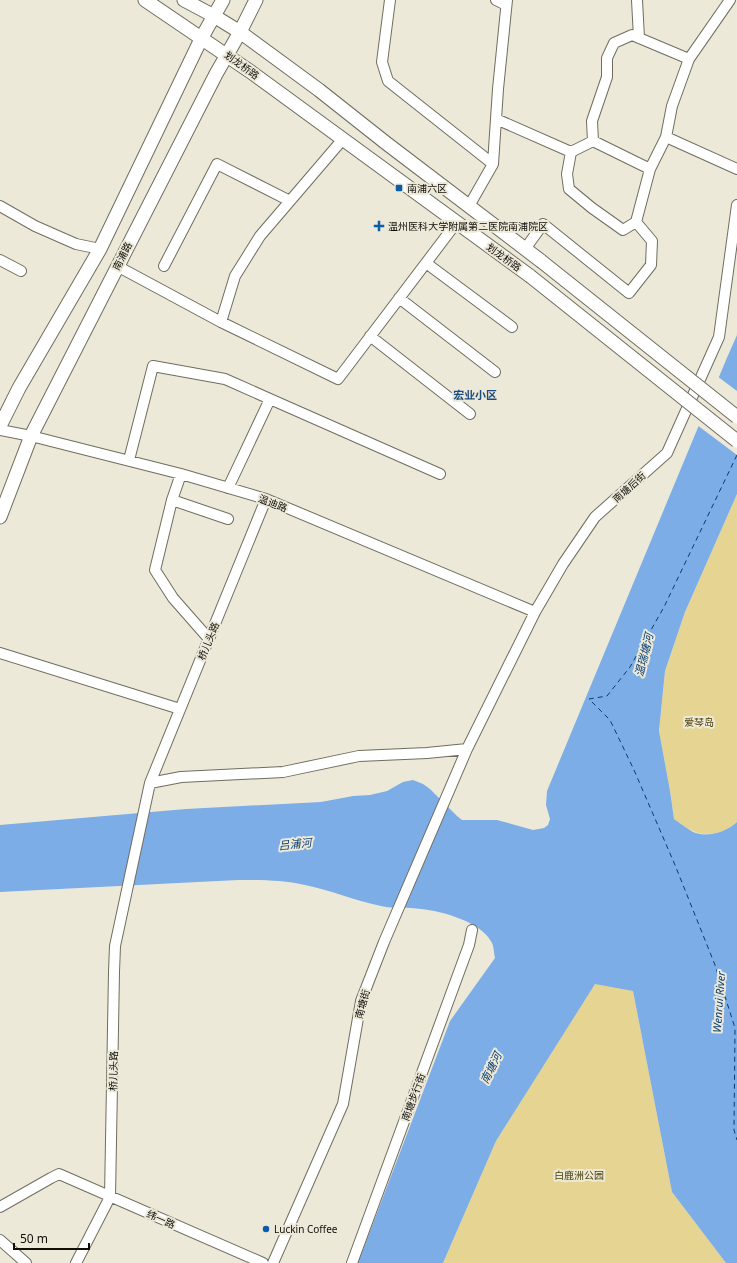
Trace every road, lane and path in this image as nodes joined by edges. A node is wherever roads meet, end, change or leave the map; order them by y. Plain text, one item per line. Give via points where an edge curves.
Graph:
1 (145, 0) edge
2 (184, 0) edge
3 (223, 0) edge
4 (256, 0) edge
5 (390, 0) edge
6 (496, 0) edge
7 (637, 0) edge
8 (730, 0) edge
9 (507, 3) edge
10 (214, 16) junction
11 (240, 32) junction
12 (202, 37) junction
13 (639, 38) junction
14 (227, 54) junction
15 (689, 59) junction
16 (496, 119) junction
17 (666, 137) junction
18 (343, 139) junction
19 (593, 141) junction
20 (572, 152) junction
21 (493, 164) junction
22 (650, 169) junction
23 (737, 169) edge
24 (290, 201) junction
25 (737, 205) edge
26 (0, 206) edge
27 (469, 206) junction
28 (457, 222) junction
29 (636, 222) junction
30 (100, 249) junction
31 (525, 249) junction
32 (0, 260) edge
33 (426, 263) junction
34 (117, 266) junction
35 (164, 266) dead end
36 (22, 271) dead end
37 (399, 298) junction
38 (221, 322) junction
39 (512, 327) dead end
40 (370, 336) junction
41 (495, 372) dead end
42 (270, 399) junction
43 (470, 414) dead end
44 (737, 417) edge
45 (0, 426) edge
46 (0, 430) edge
47 (31, 436) junction
48 (737, 441) edge
49 (129, 460) junction
50 (181, 474) junction
51 (440, 474) dead end
52 (228, 488) junction
53 (266, 499) junction
54 (172, 500) junction
55 (0, 517) edge
56 (228, 519) dead end
57 (535, 612) junction
58 (209, 639) junction
59 (0, 653) edge
60 (180, 709) junction
61 (467, 749) junction
62 (150, 782) junction
63 (472, 930) dead end
64 (110, 1196) junction
65 (0, 1207) edge
66 (0, 1240) edge
67 (26, 1263) edge
68 (76, 1263) edge
69 (263, 1263) edge
70 (273, 1263) edge
71 (352, 1263) edge

1 - 12 main road, 划龙桥路
2 - 10 main road, 划龙桥路
3 - 10 main road
4 - 11 main road, 南浦路
5 - 21 street via 382,62 388,81
6 - 9 street
7 - 13 street
8 - 15 street
9 - 16 street
10 - 11 main road, 划龙桥路
10 - 12 main road
11 - 14 main road, 南浦路
11 - 27 main road, 划龙桥路
12 - 14 main road, 划龙桥路
12 - 30 main road
13 - 15 street
13 - 19 street via 632,35 614,43 607,58 607,77 592,121
14 - 18 main road, 划龙桥路
14 - 34 main road, 南浦路
15 - 17 street via 672,106
16 - 20 street
16 - 21 street
17 - 22 street
17 - 23 street
18 - 24 street
18 - 28 main road, 划龙桥路
19 - 20 street
19 - 22 street
20 - 29 street via 567,174 569,189 623,230
21 - 27 street
22 - 29 street
24 - 35 street via 218,164
24 - 38 street via 260,236 235,276
25 - 57 street, 南塘后街 via 719,337 667,453 595,517
26 - 30 street via 35,226 76,244
27 - 31 main road, 划龙桥路
28 - 33 street
28 - 48 main road, 划龙桥路, bridge via 530,276
29 - 31 street via 652,241 651,265 629,293 543,224
30 - 45 main road via 19,388
31 - 44 main road, 划龙桥路, bridge
32 - 36 street
33 - 37 street
33 - 39 street
34 - 38 street
34 - 47 main road, 南浦路
37 - 40 street
37 - 41 street
38 - 40 street via 338,379
40 - 43 street
42 - 49 street via 225,379 153,366
42 - 51 street
42 - 52 street
46 - 47 street, 温迪路
47 - 49 street, 温迪路
47 - 55 main road, 南浦路
49 - 50 street, 温迪路
50 - 52 street, 温迪路
50 - 54 street
52 - 53 street, 温迪路
53 - 57 street, 温迪路
53 - 58 street, 桥儿头路
54 - 56 street
54 - 58 street via 156,570 173,598
57 - 61 street, 南塘后街
58 - 60 street, 桥儿头路
59 - 60 street
60 - 62 street, 桥儿头路
61 - 62 street via 358,756 283,772 181,777
61 - 70 street, 南塘街 via 361,1001 342,1104
62 - 64 street, 桥儿头路 via 115,946
63 - 71 street, 南塘步行街 via 469,945
64 - 65 street, 纬一路 via 59,1174
64 - 68 street
64 - 69 street, 纬一路
66 - 67 street

